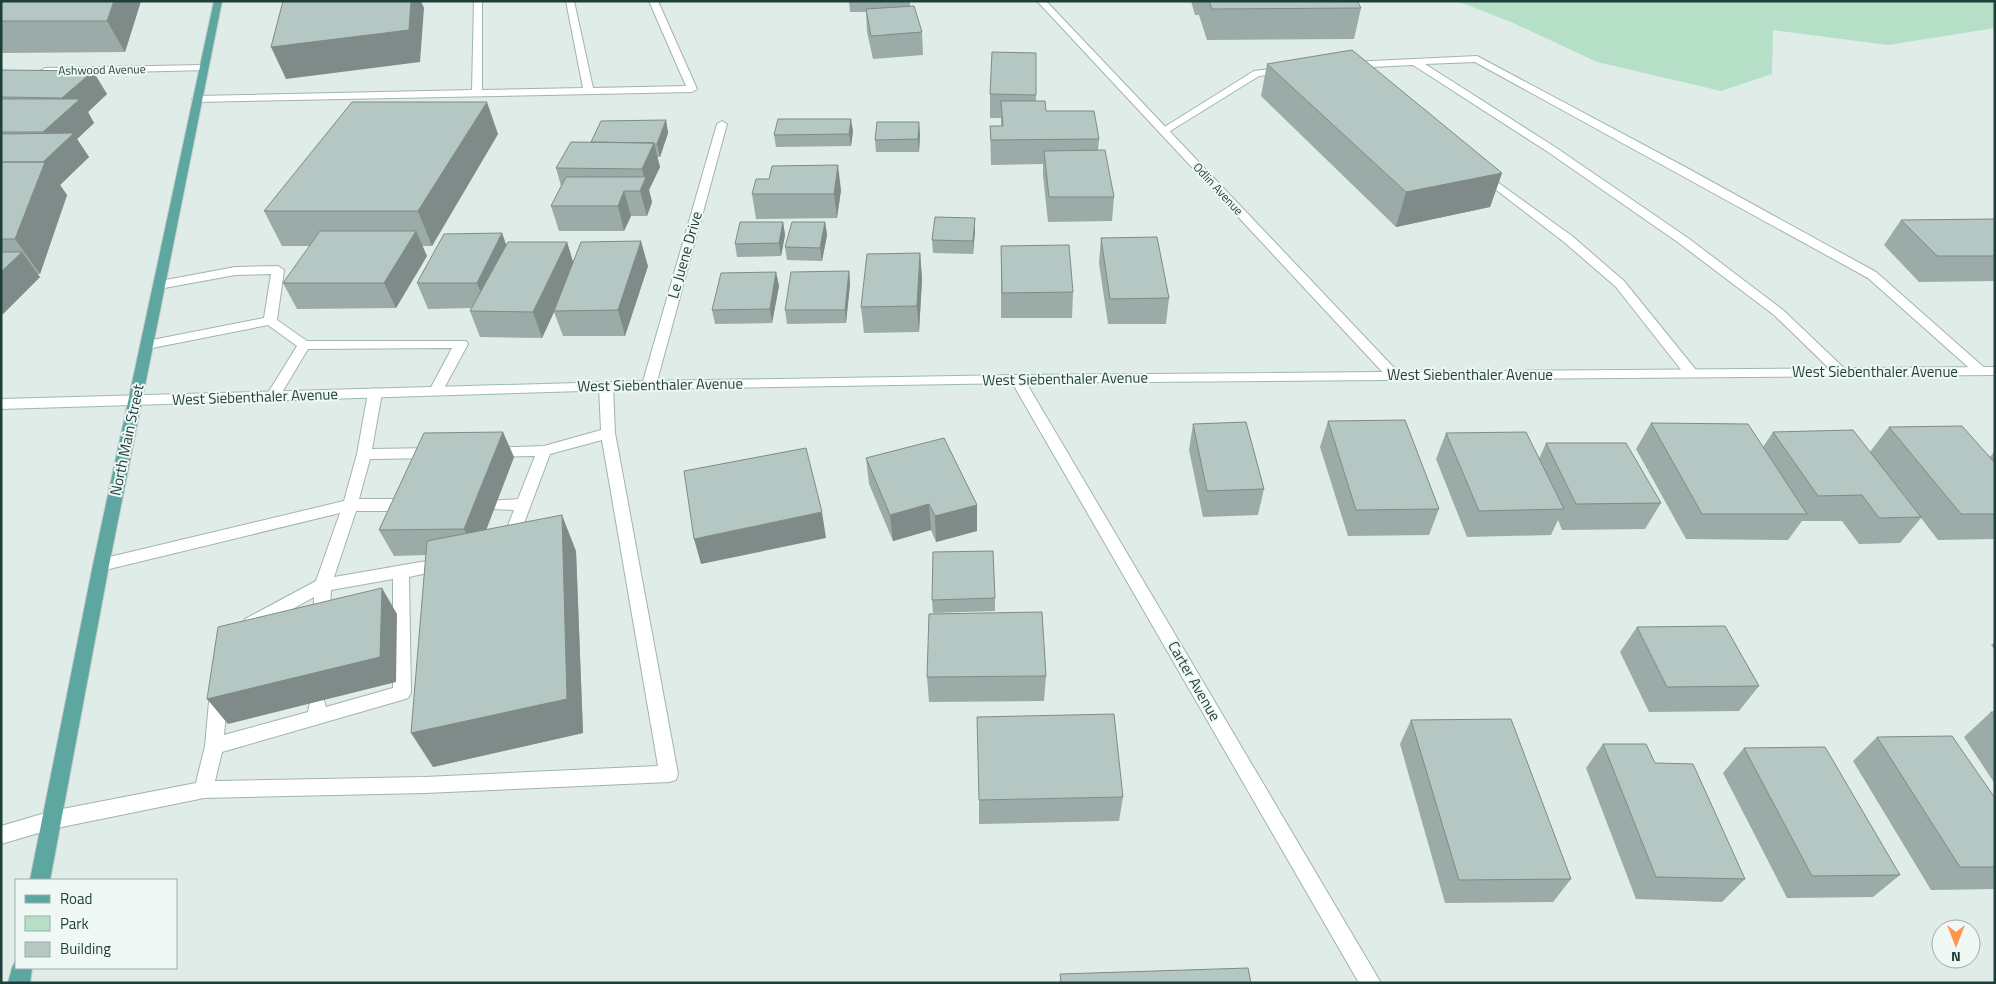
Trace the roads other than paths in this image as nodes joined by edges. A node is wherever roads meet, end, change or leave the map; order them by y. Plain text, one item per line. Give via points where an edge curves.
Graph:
1 (218, 1) edge
2 (478, 1) edge
3 (570, 1) edge
4 (653, 1) edge
5 (1041, 1) edge
6 (1416, 63) junction
7 (204, 68) junction
8 (1302, 68) edge
9 (30, 71) edge
10 (1345, 71) edge
11 (588, 91) junction
12 (477, 94) junction
13 (197, 99) junction
14 (722, 124) dead end
15 (1163, 131) junction
16 (1476, 170) edge
17 (159, 285) junction
18 (270, 321) junction
19 (147, 345) junction
20 (304, 345) junction
21 (1988, 371) edge
22 (1842, 372) junction
23 (1691, 373) junction
24 (1394, 376) junction
25 (1018, 379) junction
26 (649, 385) junction
27 (606, 386) junction
28 (436, 391) junction
29 (375, 393) junction
30 (273, 396) junction
31 (136, 400) junction
32 (1, 404) edge
33 (608, 434) junction
34 (544, 451) junction
35 (478, 452) edge
36 (449, 453) edge
37 (364, 454) junction
38 (524, 504) junction
39 (350, 505) junction
40 (417, 505) edge
41 (495, 505) dead end
42 (496, 555) edge
43 (458, 562) edge
44 (101, 565) junction
45 (402, 572) junction
46 (323, 585) junction
47 (320, 632) edge
48 (232, 634) edge
49 (220, 678) edge
50 (214, 746) junction
51 (204, 790) junction
52 (52, 820) junction
53 (1, 835) edge
54 (40, 879) edge
55 (22, 969) edge
56 (19, 983) edge
57 (1372, 983) edge

1 - 7 main road, North Main Street
2 - 12 street
3 - 11 street
4 - 11 street via 692,89
5 - 15 street, Odlin Avenue
6 - 10 street
6 - 21 street via 1477,60 1683,170 1872,275
6 - 22 street via 1643,211 1770,306
7 - 9 street, Ashwood Avenue
7 - 13 main road, North Main Street
8 - 15 street via 1257,73
11 - 12 street
12 - 13 street
13 - 17 main road, North Main Street
14 - 26 street, Le Juene Drive
15 - 24 street, Odlin Avenue
16 - 23 street via 1568,239 1620,284
17 - 18 street via 234,271 278,270
17 - 19 main road, North Main Street
18 - 19 street
18 - 20 street
19 - 31 main road, North Main Street
20 - 28 street via 461,344
20 - 30 street
21 - 22 street, West Siebenthaler Avenue
22 - 23 street, West Siebenthaler Avenue
23 - 24 street, West Siebenthaler Avenue
24 - 25 street, West Siebenthaler Avenue
25 - 26 street, West Siebenthaler Avenue
25 - 57 street, Carter Avenue
26 - 27 street, West Siebenthaler Avenue
27 - 28 street, West Siebenthaler Avenue
27 - 33 street
28 - 29 street, West Siebenthaler Avenue
29 - 30 street, West Siebenthaler Avenue
29 - 37 street
30 - 31 street, West Siebenthaler Avenue
31 - 32 street, West Siebenthaler Avenue
31 - 44 main road, North Main Street
33 - 34 street
33 - 51 street via 670,774 425,785
34 - 35 street
34 - 38 street
36 - 37 street
37 - 39 street
38 - 41 street
38 - 42 street via 505,554
39 - 40 street
39 - 44 street
39 - 46 street
43 - 45 street
44 - 52 main road, North Main Street
45 - 46 street
45 - 50 street via 402,693 316,710
46 - 47 street
46 - 48 street
49 - 50 street
50 - 51 street
51 - 52 street
52 - 53 street
52 - 54 main road, North Main Street
55 - 56 main road

